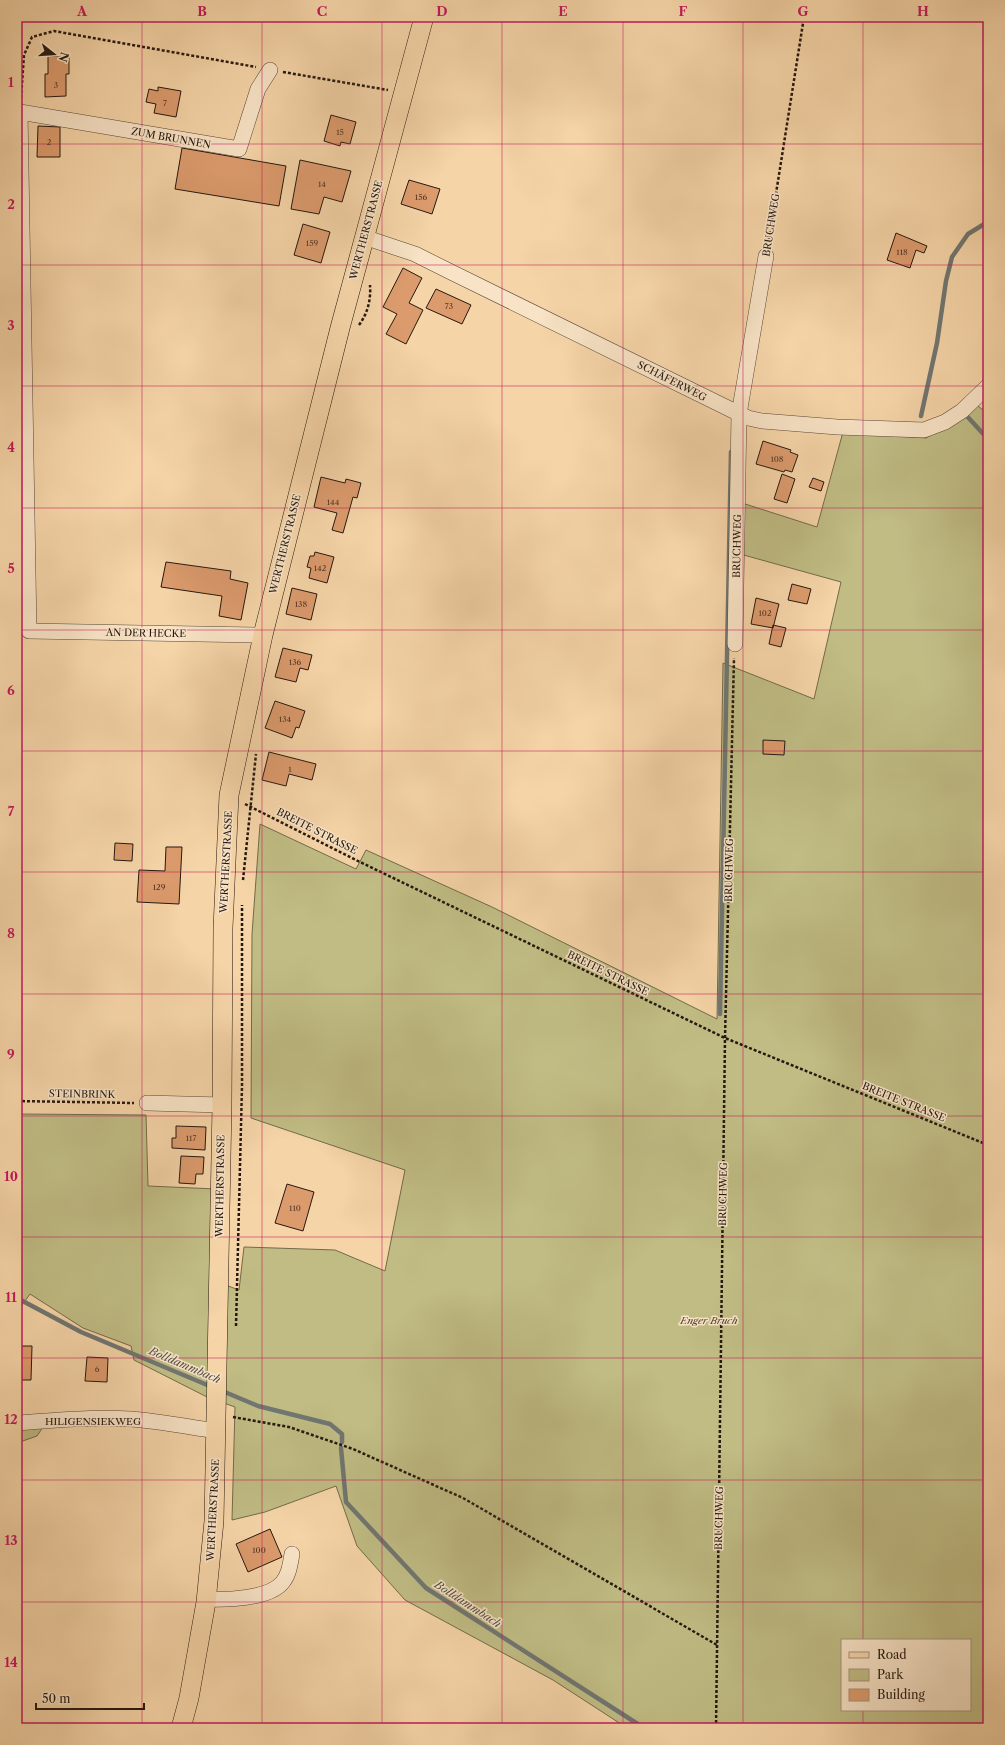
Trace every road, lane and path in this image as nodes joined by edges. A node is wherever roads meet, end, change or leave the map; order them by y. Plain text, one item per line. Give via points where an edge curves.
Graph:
1 (424, 17) edge
2 (804, 17) edge
3 (270, 70) junction
4 (402, 95) junction
5 (20, 112) junction
6 (364, 237) junction
7 (766, 256) joint
8 (370, 284) dead end
9 (358, 327) dead end
10 (988, 386) edge
11 (738, 414) junction
12 (262, 635) junction
13 (735, 644) joint
14 (257, 748) dead end
15 (229, 795) junction
16 (250, 806) junction
17 (243, 885) dead end
18 (242, 900) dead end
19 (725, 1038) junction
20 (17, 1101) edge
21 (147, 1103) joint
22 (222, 1105) junction
23 (988, 1145) edge
24 (236, 1327) dead end
25 (222, 1421) junction
26 (17, 1423) edge
27 (292, 1554) dead end
28 (207, 1599) junction
29 (717, 1646) junction
30 (181, 1728) edge
31 (716, 1728) edge

1 - 4 main road, WERTHERSTRASSE
2 - 7 path, BRUCHWEG
3 - 4 path via 387,90
3 - 5 street, ZUM BRUNNEN via 258,89 239,149
3 - 5 path via 54,31 32,37 24,55
4 - 6 main road, WERTHERSTRASSE
5 - 12 street, AN DER HECKE via 29,631
6 - 11 street, SCHÄFERWEG via 415,254
6 - 12 main road, WERTHERSTRASSE
7 - 11 street, BRUCHWEG
8 - 9 path via 365,317
10 - 11 street, SCHÄFERWEG via 962,411 945,422 924,430 844,428 769,422
11 - 13 street, BRUCHWEG
12 - 15 main road, WERTHERSTRASSE
13 - 19 path, BRUCHWEG
14 - 16 path
15 - 16 path, BREITE STRASSE
15 - 22 main road, WERTHERSTRASSE via 223,928
16 - 17 path
16 - 19 path, BREITE STRASSE via 358,861
18 - 24 path via 242,1086
19 - 23 path, BREITE STRASSE
19 - 29 path, BRUCHWEG
20 - 21 path, STEINBRINK
21 - 22 street
22 - 25 main road, WERTHERSTRASSE via 217,1385
25 - 26 street, HILIGENSIEKWEG via 65,1419
25 - 28 main road, WERTHERSTRASSE
25 - 29 path via 289,1427 353,1449 463,1498
27 - 28 street via 286,1578 270,1592 228,1600
28 - 30 main road, WERTHERSTRASSE via 190,1698
29 - 31 path, BRUCHWEG

